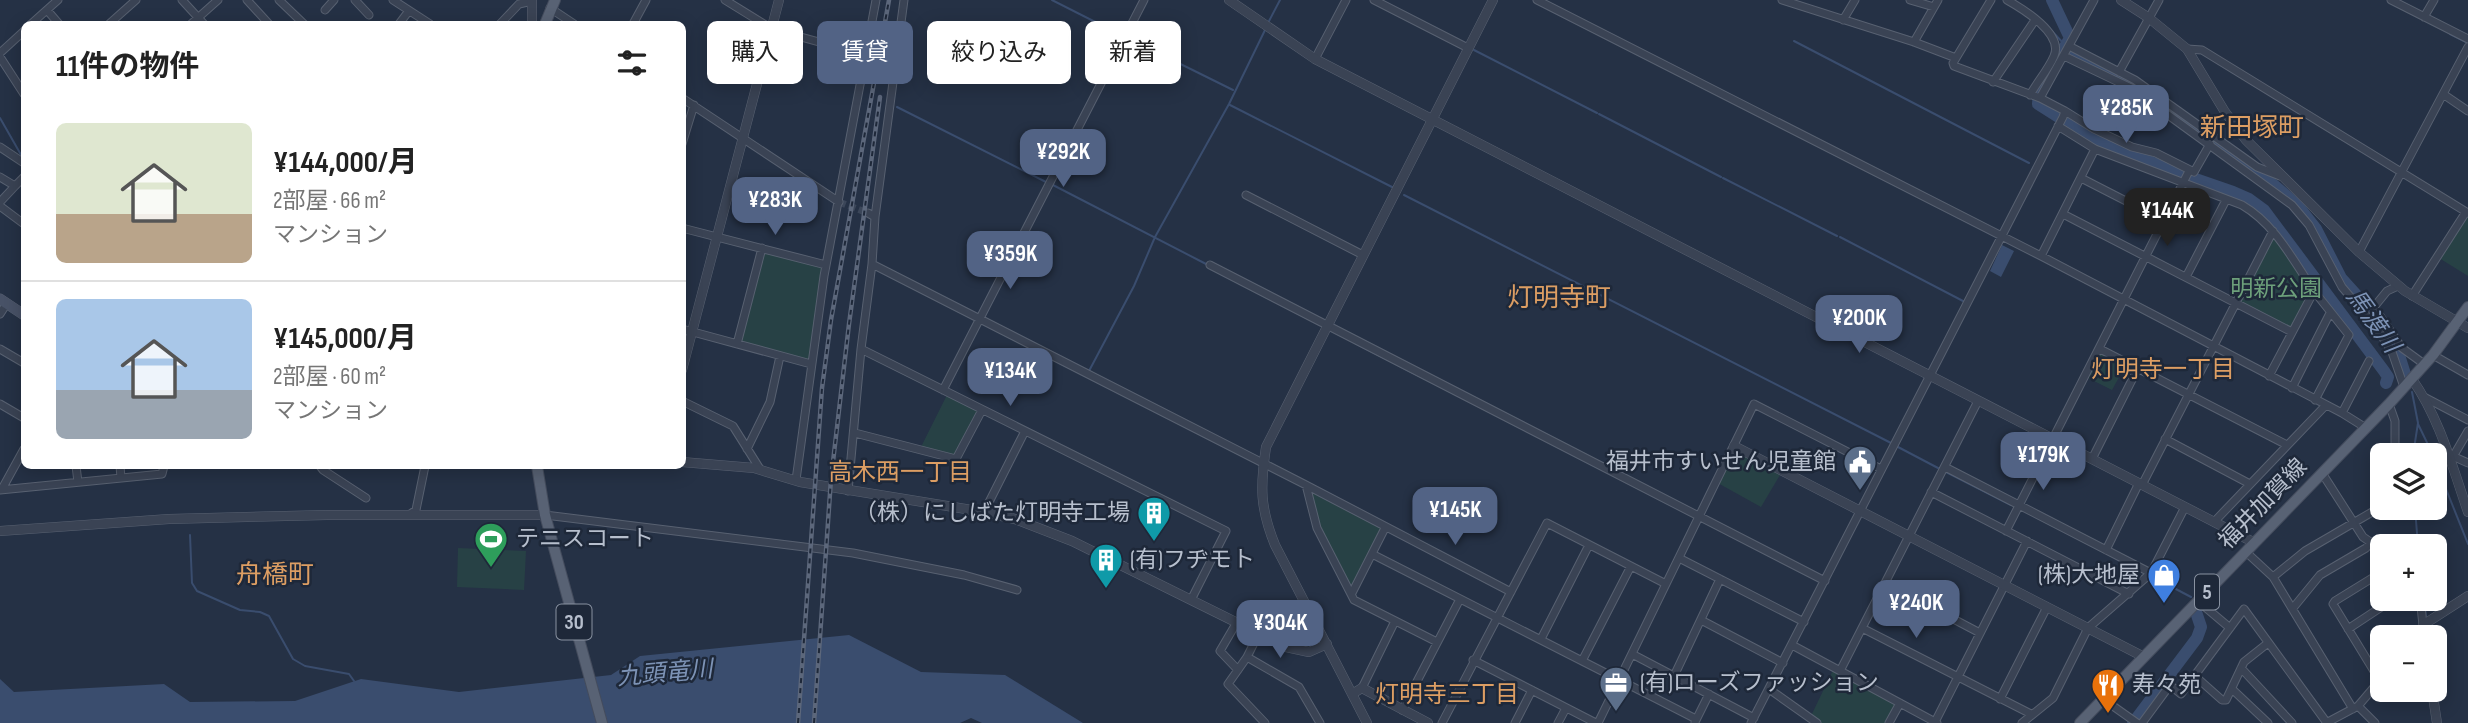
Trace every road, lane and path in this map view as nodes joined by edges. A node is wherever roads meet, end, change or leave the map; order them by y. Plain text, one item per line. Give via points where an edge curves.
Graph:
1 (58, 0) edge
2 (120, 0) edge
3 (136, 0) edge
4 (182, 0) edge
5 (218, 0) edge
6 (247, 0) edge
7 (279, 0) edge
8 (355, 0) edge
9 (393, 0) edge
10 (646, 0) edge
11 (725, 0) edge
12 (779, 0) edge
13 (876, 0) edge
14 (904, 0) edge
15 (1144, 0) edge
16 (1228, 0) edge
17 (1346, 0) edge
18 (1374, 0) edge
19 (1493, 0) edge
20 (1537, 0) edge
21 (1782, 0) edge
22 (1855, 0) edge
23 (1910, 0) edge
24 (1991, 0) edge
25 (2007, 0) edge
26 (2094, 0) edge
27 (2121, 0) edge
28 (2159, 0) edge
29 (2391, 0) edge
30 (2434, 0) edge
31 (532, 1) edge
32 (553, 4) edge
33 (1936, 4) edge
34 (127, 8) junction
35 (47, 10) junction
36 (408, 12) junction
37 (369, 15) dead end
38 (2424, 17) junction
39 (2149, 18) junction
40 (1843, 20) junction
41 (2035, 20) junction
42 (34, 21) edge
43 (57, 21) edge
44 (113, 21) edge
45 (201, 21) edge
46 (266, 21) edge
47 (301, 21) edge
48 (401, 21) edge
49 (424, 21) edge
50 (503, 21) edge
51 (532, 21) edge
52 (546, 21) edge
53 (571, 21) edge
54 (635, 21) edge
55 (759, 21) edge
56 (774, 21) edge
57 (872, 21) edge
58 (21, 34) edge
59 (2468, 39) edge
60 (1914, 42) junction
61 (2069, 47) junction
62 (2468, 47) edge
63 (1468, 48) junction
64 (2188, 49) junction
65 (0, 55) edge
66 (2064, 55) junction
67 (1956, 58) junction
68 (1315, 59) junction
69 (2465, 61) edge
70 (2119, 72) junction
71 (1993, 82) junction
72 (757, 84) edge
73 (861, 84) edge
74 (21, 89) edge
75 (2442, 94) junction
76 (2030, 95) junction
77 (2040, 99) junction
78 (686, 100) edge
79 (694, 105) junction
80 (2468, 111) edge
81 (1432, 119) junction
82 (2061, 119) junction
83 (686, 132) edge
84 (743, 138) junction
85 (2214, 138) junction
86 (2209, 146) junction
87 (0, 147) edge
88 (2095, 149) junction
89 (21, 161) edge
90 (2189, 171) junction
91 (2400, 173) junction
92 (0, 177) edge
93 (2081, 178) junction
94 (2284, 178) junction
95 (21, 180) edge
96 (2184, 184) junction
97 (15, 186) junction
98 (1246, 195) dead end
99 (2225, 200) junction
100 (839, 202) junction
101 (0, 204) edge
102 (2467, 212) edge
103 (2063, 214) junction
104 (2165, 221) junction
105 (21, 222) edge
106 (686, 229) edge
107 (2273, 230) junction
108 (718, 237) junction
109 (2001, 237) junction
110 (762, 248) junction
111 (2359, 253) junction
112 (1363, 255) junction
113 (2041, 256) junction
114 (2147, 257) junction
115 (872, 264) junction
116 (826, 265) junction
117 (1210, 265) dead end
118 (2186, 277) junction
119 (2398, 286) junction
120 (2314, 290) junction
121 (2412, 296) junction
122 (3, 301) edge
123 (2124, 301) junction
124 (2235, 303) junction
125 (2468, 307) edge
126 (21, 313) edge
127 (2330, 313) junction
128 (0, 314) edge
129 (980, 319) junction
130 (1327, 325) junction
131 (2463, 325) edge
132 (686, 330) edge
133 (693, 331) junction
134 (2292, 332) junction
135 (737, 344) junction
136 (2213, 347) junction
137 (0, 349) edge
138 (861, 349) junction
139 (2100, 349) junction
140 (2433, 355) junction
141 (686, 356) edge
142 (780, 356) junction
143 (21, 361) edge
144 (2369, 361) dead end
145 (811, 364) junction
146 (2424, 365) junction
147 (2137, 368) junction
148 (1929, 375) junction
149 (2468, 375) edge
150 (2269, 376) junction
151 (2408, 383) junction
152 (2292, 388) junction
153 (943, 390) junction
154 (2188, 394) junction
155 (2424, 397) junction
156 (2315, 400) junction
157 (1978, 401) junction
158 (686, 403) edge
159 (0, 404) edge
160 (2389, 404) junction
161 (2326, 405) junction
162 (982, 410) junction
163 (2342, 413) junction
164 (21, 416) edge
165 (2468, 420) edge
166 (2365, 430) junction
167 (1026, 431) junction
168 (2468, 431) edge
169 (855, 433) junction
170 (2165, 439) junction
171 (2054, 440) junction
172 (2395, 443) edge
173 (2287, 445) junction
174 (1734, 446) junction
175 (747, 449) junction
176 (21, 454) edge
177 (2451, 455) junction
178 (2092, 459) junction
179 (686, 462) edge
180 (2468, 463) edge
181 (1263, 464) junction
182 (1945, 467) junction
183 (76, 469) edge
184 (120, 469) edge
185 (163, 469) edge
186 (322, 469) edge
187 (424, 469) edge
188 (538, 469) edge
189 (760, 469) junction
190 (1881, 469) junction
191 (2322, 473) junction
192 (121, 478) junction
193 (796, 480) junction
194 (78, 482) junction
195 (2141, 484) junction
196 (2250, 484) junction
197 (1306, 485) junction
198 (1, 490) edge
199 (848, 491) junction
200 (1931, 492) junction
201 (366, 498) dead end
202 (2020, 505) junction
203 (2185, 507) junction
204 (2467, 507) edge
205 (1860, 510) junction
206 (984, 512) junction
207 (2370, 513) edge
208 (409, 516) junction
209 (1699, 517) junction
210 (546, 518) junction
211 (2214, 522) junction
212 (2354, 523) junction
213 (1385, 528) junction
214 (0, 531) edge
215 (2006, 531) junction
216 (1909, 536) junction
217 (2027, 541) junction
218 (2255, 543) junction
219 (2370, 543) joint
220 (1589, 545) junction
221 (2106, 550) junction
222 (2246, 552) junction
223 (1372, 554) junction
224 (1679, 558) junction
225 (1631, 566) junction
226 (2151, 573) junction
227 (2273, 577) junction
228 (1720, 579) junction
229 (2370, 579) edge
230 (1825, 581) junction
231 (1885, 583) junction
232 (1666, 584) junction
233 (2004, 585) junction
234 (1017, 590) dead end
235 (1511, 592) junction
236 (1352, 593) junction
237 (2129, 594) junction
238 (2468, 596) edge
239 (1192, 598) junction
240 (1460, 599) junction
241 (2198, 601) junction
242 (2047, 607) junction
243 (2293, 608) junction
244 (2375, 611) edge
245 (2421, 611) edge
246 (1497, 618) junction
247 (1701, 620) junction
248 (1395, 621) junction
249 (1237, 622) junction
250 (1804, 622) junction
251 (2423, 625) joint
252 (1862, 628) junction
253 (2088, 628) junction
254 (2230, 628) junction
255 (2348, 629) junction
256 (1259, 633) junction
257 (1980, 633) junction
258 (1541, 639) junction
259 (1437, 642) junction
260 (2268, 643) junction
261 (1327, 645) junction
262 (1792, 645) junction
263 (1632, 654) junction
264 (1247, 657) junction
265 (2144, 657) junction
266 (1474, 660) junction
267 (1583, 661) junction
268 (1783, 663) junction
269 (2370, 663) edge
270 (2241, 668) junction
271 (1238, 670) junction
272 (1840, 671) junction
273 (1674, 676) junction
274 (2194, 676) junction
275 (1958, 677) junction
276 (1619, 680) junction
277 (1362, 688) junction
278 (1769, 689) junction
279 (2232, 689) junction
280 (1532, 690) junction
281 (2370, 691) edge
282 (1352, 694) junction
283 (1709, 694) junction
284 (2000, 699) junction
285 (2102, 699) junction
286 (2434, 702) edge
287 (1900, 703) junction
288 (2355, 707) junction
289 (1566, 708) junction
290 (1402, 710) junction
291 (1806, 715) junction
292 (2031, 715) junction
293 (1753, 720) edge
294 (1695, 721) edge
295 (1425, 722) edge
296 (1936, 722) edge
297 (602, 723) edge
298 (1265, 723) edge
299 (1320, 723) edge
300 (1367, 723) edge
301 (1442, 723) edge
302 (1515, 723) edge
303 (1558, 723) edge
304 (1598, 723) edge
305 (1800, 723) edge
306 (1817, 723) edge
307 (1889, 723) edge
308 (2022, 723) edge
309 (2080, 723) edge
310 (2140, 723) edge
311 (2268, 723) edge
312 (2292, 723) edge
313 (2326, 723) edge
314 (2375, 723) edge
315 (2437, 723) edge

1 - 35 street
2 - 34 street
3 - 34 street
4 - 45 street
5 - 45 street
6 - 46 street
7 - 47 street
8 - 37 street
9 - 36 street
10 - 54 street
11 - 55 street
12 - 56 street
13 - 57 street
14 - 115 street via 872,215
15 - 129 street
16 - 68 street
17 - 68 street
18 - 63 street
19 - 63 street
20 - 109 street
21 - 40 street
22 - 40 street
23 - 33 street
24 - 67 street
25 - 41 street
26 - 61 street
27 - 39 street
28 - 39 street
29 - 38 street
30 - 38 street
31 - 50 street via 519,4
31 - 51 street
32 - 52 main road
32 - 53 street
33 - 60 street
34 - 44 street
35 - 42 street
35 - 43 street
36 - 48 street
36 - 49 street
38 - 59 street
39 - 64 street
39 - 70 street
40 - 60 street
41 - 71 street
41 - 76 street via 2054,39 2055,54
58 - 65 street
60 - 67 street
61 - 66 street
61 - 70 street
62 - 69 street
63 - 81 street
64 - 91 street via 2202,50
64 - 94 street via 2225,112
65 - 74 street
66 - 77 street
66 - 86 street via 2131,88
67 - 71 street via 1955,68
68 - 81 street
69 - 75 street
70 - 85 street
71 - 76 street
72 - 84 street
73 - 100 street
75 - 80 street
75 - 91 street
76 - 77 street
77 - 82 street
78 - 79 street
79 - 83 street
79 - 84 street
81 - 112 street
81 - 148 street
82 - 88 street
82 - 90 street via 2156,153
82 - 109 street
84 - 100 street
84 - 108 street
85 - 86 street
85 - 94 street via 2256,167
86 - 90 street via 2194,172
86 - 151 street via 2292,205 2309,225 2342,287 2366,313
87 - 89 street
88 - 93 street
88 - 96 street
90 - 96 street
91 - 102 street
91 - 111 street
92 - 97 street
93 - 103 street
93 - 104 street
94 - 111 street
95 - 97 street
96 - 99 street
96 - 104 street
97 - 101 street
98 - 112 street
99 - 107 street via 2249,209
99 - 118 street
100 - 116 street
101 - 105 street
102 - 121 street
103 - 113 street
103 - 114 street
104 - 114 street
106 - 108 street
107 - 120 street
107 - 124 street
108 - 110 street
108 - 133 street
109 - 113 street
109 - 148 street
110 - 116 street
110 - 135 street
111 - 119 street
112 - 130 street
113 - 123 street
114 - 118 street
114 - 123 street
115 - 129 street
115 - 138 street
116 - 145 street
117 - 130 street
118 - 124 street
119 - 121 street
119 - 146 street via 2374,307 2402,348
120 - 127 street
120 - 134 street
121 - 131 street
122 - 126 main road
122 - 128 street
123 - 136 street
123 - 139 street
124 - 134 street
124 - 136 street
125 - 131 main road, 福井加賀線 / 5
127 - 152 street
127 - 156 street via 2349,335
129 - 153 street
129 - 181 street
130 - 181 street via 1275,426
130 - 209 street
131 - 140 main road, 福井加賀線 / 5
132 - 133 street
133 - 135 street
133 - 141 street
134 - 150 street
135 - 142 street
136 - 150 street
136 - 154 street
137 - 143 street
138 - 153 street
138 - 169 street
139 - 147 street
139 - 171 street
140 - 146 main road, 福井加賀線 / 5
140 - 149 street
142 - 145 street
142 - 175 street via 769,402
144 - 163 street
145 - 193 street
146 - 151 main road, 福井加賀線 / 5
147 - 154 street
147 - 178 street
148 - 157 street
148 - 190 street
150 - 152 street
151 - 155 street
151 - 160 main road, 福井加賀線 / 5
152 - 156 street
153 - 162 street
154 - 170 street
154 - 173 street
155 - 165 street
155 - 177 street
156 - 161 street
157 - 171 street
157 - 182 street
158 - 175 street via 733,426
159 - 164 street
160 - 166 main road, 福井加賀線 / 5
160 - 172 street
161 - 163 street
161 - 173 street
162 - 167 street
162 - 169 street via 956,459
163 - 166 street
166 - 191 main road, 福井加賀線 / 5
167 - 206 street
167 - 239 street via 1226,531
168 - 177 street
169 - 199 street
170 - 195 street
170 - 196 street
171 - 178 street
171 - 202 street
173 - 196 street
174 - 190 street via 1754,404
174 - 205 street
174 - 209 street
175 - 189 street
176 - 198 street
177 - 180 street
177 - 204 street
178 - 195 street
179 - 189 street
181 - 197 street
181 - 261 street via 1264,516
182 - 200 street
182 - 202 street
183 - 194 street
184 - 192 street
185 - 192 street via 162,474
186 - 201 street
187 - 208 street via 416,510
188 - 210 main road, 30
189 - 193 street
190 - 205 street
191 - 212 street
191 - 218 main road, 福井加賀線 / 5
192 - 194 street
193 - 199 street
194 - 198 street
195 - 203 street
195 - 221 street
196 - 211 street
197 - 213 street
197 - 236 street via 1317,528
199 - 206 street
200 - 215 street
200 - 216 street
202 - 215 street
202 - 221 street
203 - 211 street
203 - 226 street
205 - 216 street
205 - 230 street
206 - 239 street via 1045,529
207 - 212 street
208 - 210 street
208 - 214 street via 169,519
209 - 224 street
209 - 230 street
210 - 234 street via 853,553
210 - 297 main road, 30
211 - 218 street
212 - 219 street
212 - 227 street via 2305,551
213 - 223 street
213 - 235 street
215 - 217 street
216 - 231 street
216 - 233 street
217 - 233 street
217 - 237 street
218 - 222 main road, 福井加賀線 / 5
219 - 243 street via 2320,575
220 - 225 street
220 - 235 street via 1547,523
220 - 258 street
221 - 226 street
222 - 227 street
222 - 241 main road, 福井加賀線 / 5
223 - 236 street
223 - 240 street
224 - 228 street
224 - 232 street
225 - 232 street
225 - 267 street
226 - 237 street
227 - 243 street
228 - 247 street
228 - 250 street
229 - 255 street via 2333,604
230 - 250 street
231 - 252 street
231 - 257 street
232 - 263 street
233 - 242 street
233 - 257 street
235 - 246 street
236 - 248 street via 1354,600
237 - 253 street
238 - 251 street
239 - 249 street
240 - 246 street
240 - 259 street
241 - 254 street
241 - 265 main road, 福井加賀線 / 5
242 - 253 street
242 - 284 street
243 - 288 street
244 - 255 street
245 - 251 street
246 - 258 street
246 - 266 street
247 - 268 street
247 - 273 street
248 - 259 street
248 - 277 street
249 - 256 street
249 - 271 street via 1220,651
250 - 262 street
252 - 272 street
252 - 275 street
253 - 265 street
253 - 292 street via 2053,698
254 - 260 street via 2244,609
254 - 274 street
255 - 269 street
256 - 261 street via 1298,651
256 - 264 street
257 - 275 street
258 - 267 street
259 - 290 street
260 - 270 street
260 - 313 street
261 - 282 street
262 - 268 street
262 - 272 street
263 - 273 street
263 - 276 street
264 - 271 street
264 - 299 street via 1299,687
265 - 285 main road, 福井加賀線 / 5
266 - 280 street
266 - 301 street
267 - 276 street
268 - 278 street
270 - 279 street
270 - 312 street
271 - 298 street via 1228,684
272 - 287 street
273 - 283 street
274 - 279 street via 2222,700
274 - 310 street via 2181,694 2170,685
275 - 284 street
275 - 296 street
276 - 294 street
276 - 304 street
277 - 282 street
277 - 290 street
278 - 291 street
278 - 293 street
279 - 311 street
280 - 289 street
280 - 302 street
281 - 288 street
282 - 300 street
283 - 293 street
283 - 294 street
284 - 292 street
285 - 309 main road, 福井加賀線 / 5
285 - 310 street
286 - 315 street
287 - 296 street
287 - 307 street
288 - 313 street
288 - 314 street
289 - 303 street
289 - 304 street
290 - 295 street
291 - 305 street
291 - 306 street
292 - 308 street

